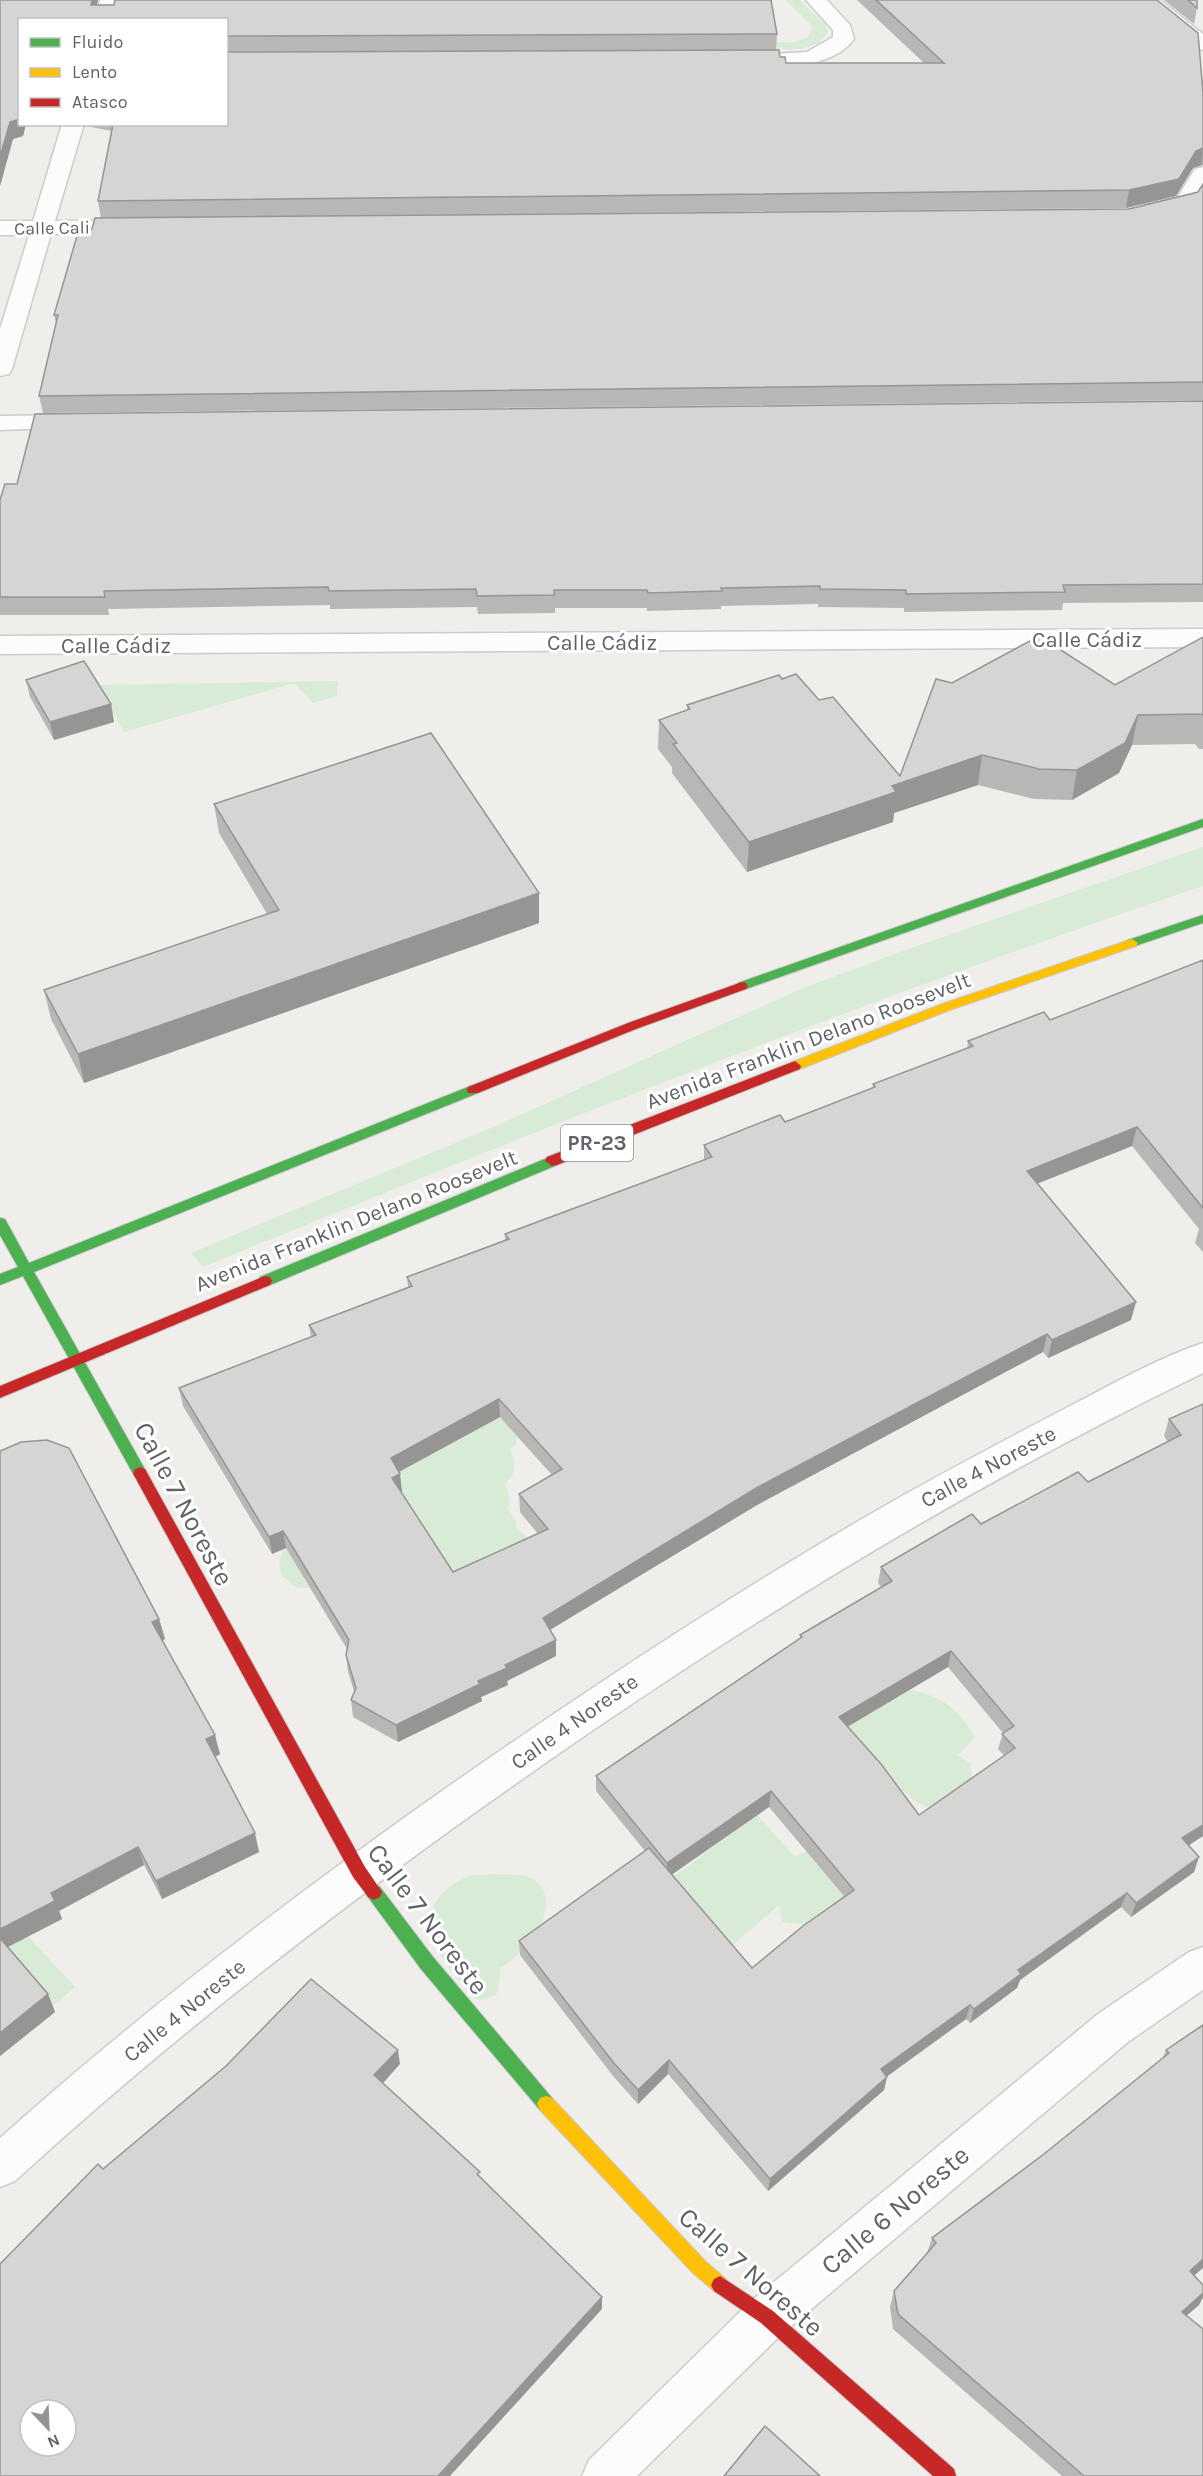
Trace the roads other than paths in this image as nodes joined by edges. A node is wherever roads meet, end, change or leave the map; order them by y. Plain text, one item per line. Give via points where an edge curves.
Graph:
1 (110, 0) edge
2 (816, 0) edge
3 (1147, 0) edge
4 (106, 18) edge
5 (1203, 44) edge
6 (714, 60) edge
7 (72, 126) edge
8 (1203, 174) edge
9 (1126, 217) edge
10 (161, 227) edge
11 (0, 228) edge
12 (42, 228) junction
13 (0, 369) edge
14 (95, 422) edge
15 (0, 423) edge
16 (1203, 638) edge
17 (0, 645) edge
18 (1203, 823) edge
19 (1203, 919) edge
20 (0, 1223) edge
21 (25, 1269) junction
22 (0, 1280) edge
23 (1203, 1357) edge
24 (76, 1358) junction
25 (0, 1392) edge
26 (359, 1872) junction
27 (1203, 1966) edge
28 (0, 2166) edge
29 (767, 2317) junction
30 (605, 2476) edge
31 (947, 2476) edge

1 - 4 street
2 - 6 street via 843,29 844,39 836,48 814,57
3 - 5 street
7 - 12 street
8 - 9 street via 1185,203
10 - 12 street, Calle Cali
11 - 12 street, Calle Cali
12 - 13 street
14 - 15 street
16 - 17 street, Calle Cádiz
18 - 21 main road via 633,1026
19 - 24 main road, Avenida Franklin Delano Roosevelt / PR-23 via 946,1007 756,1081
20 - 21 main road, Calle 7 Noreste
21 - 22 main road
21 - 24 main road, Calle 7 Noreste
23 - 26 street, Calle 4 Noreste via 1035,1439 907,1509 780,1586 604,1698
24 - 25 main road, Avenida Franklin Delano Roosevelt / PR-23
24 - 26 main road, Calle 7 Noreste
26 - 28 street, Calle 4 Noreste via 160,2027
26 - 29 main road, Calle 7 Noreste via 427,1963 542,2101 699,2267
27 - 29 street, Calle 6 Noreste via 1113,2028
29 - 30 street, Calle 6 Noreste
29 - 31 main road, Calle 7 Noreste

